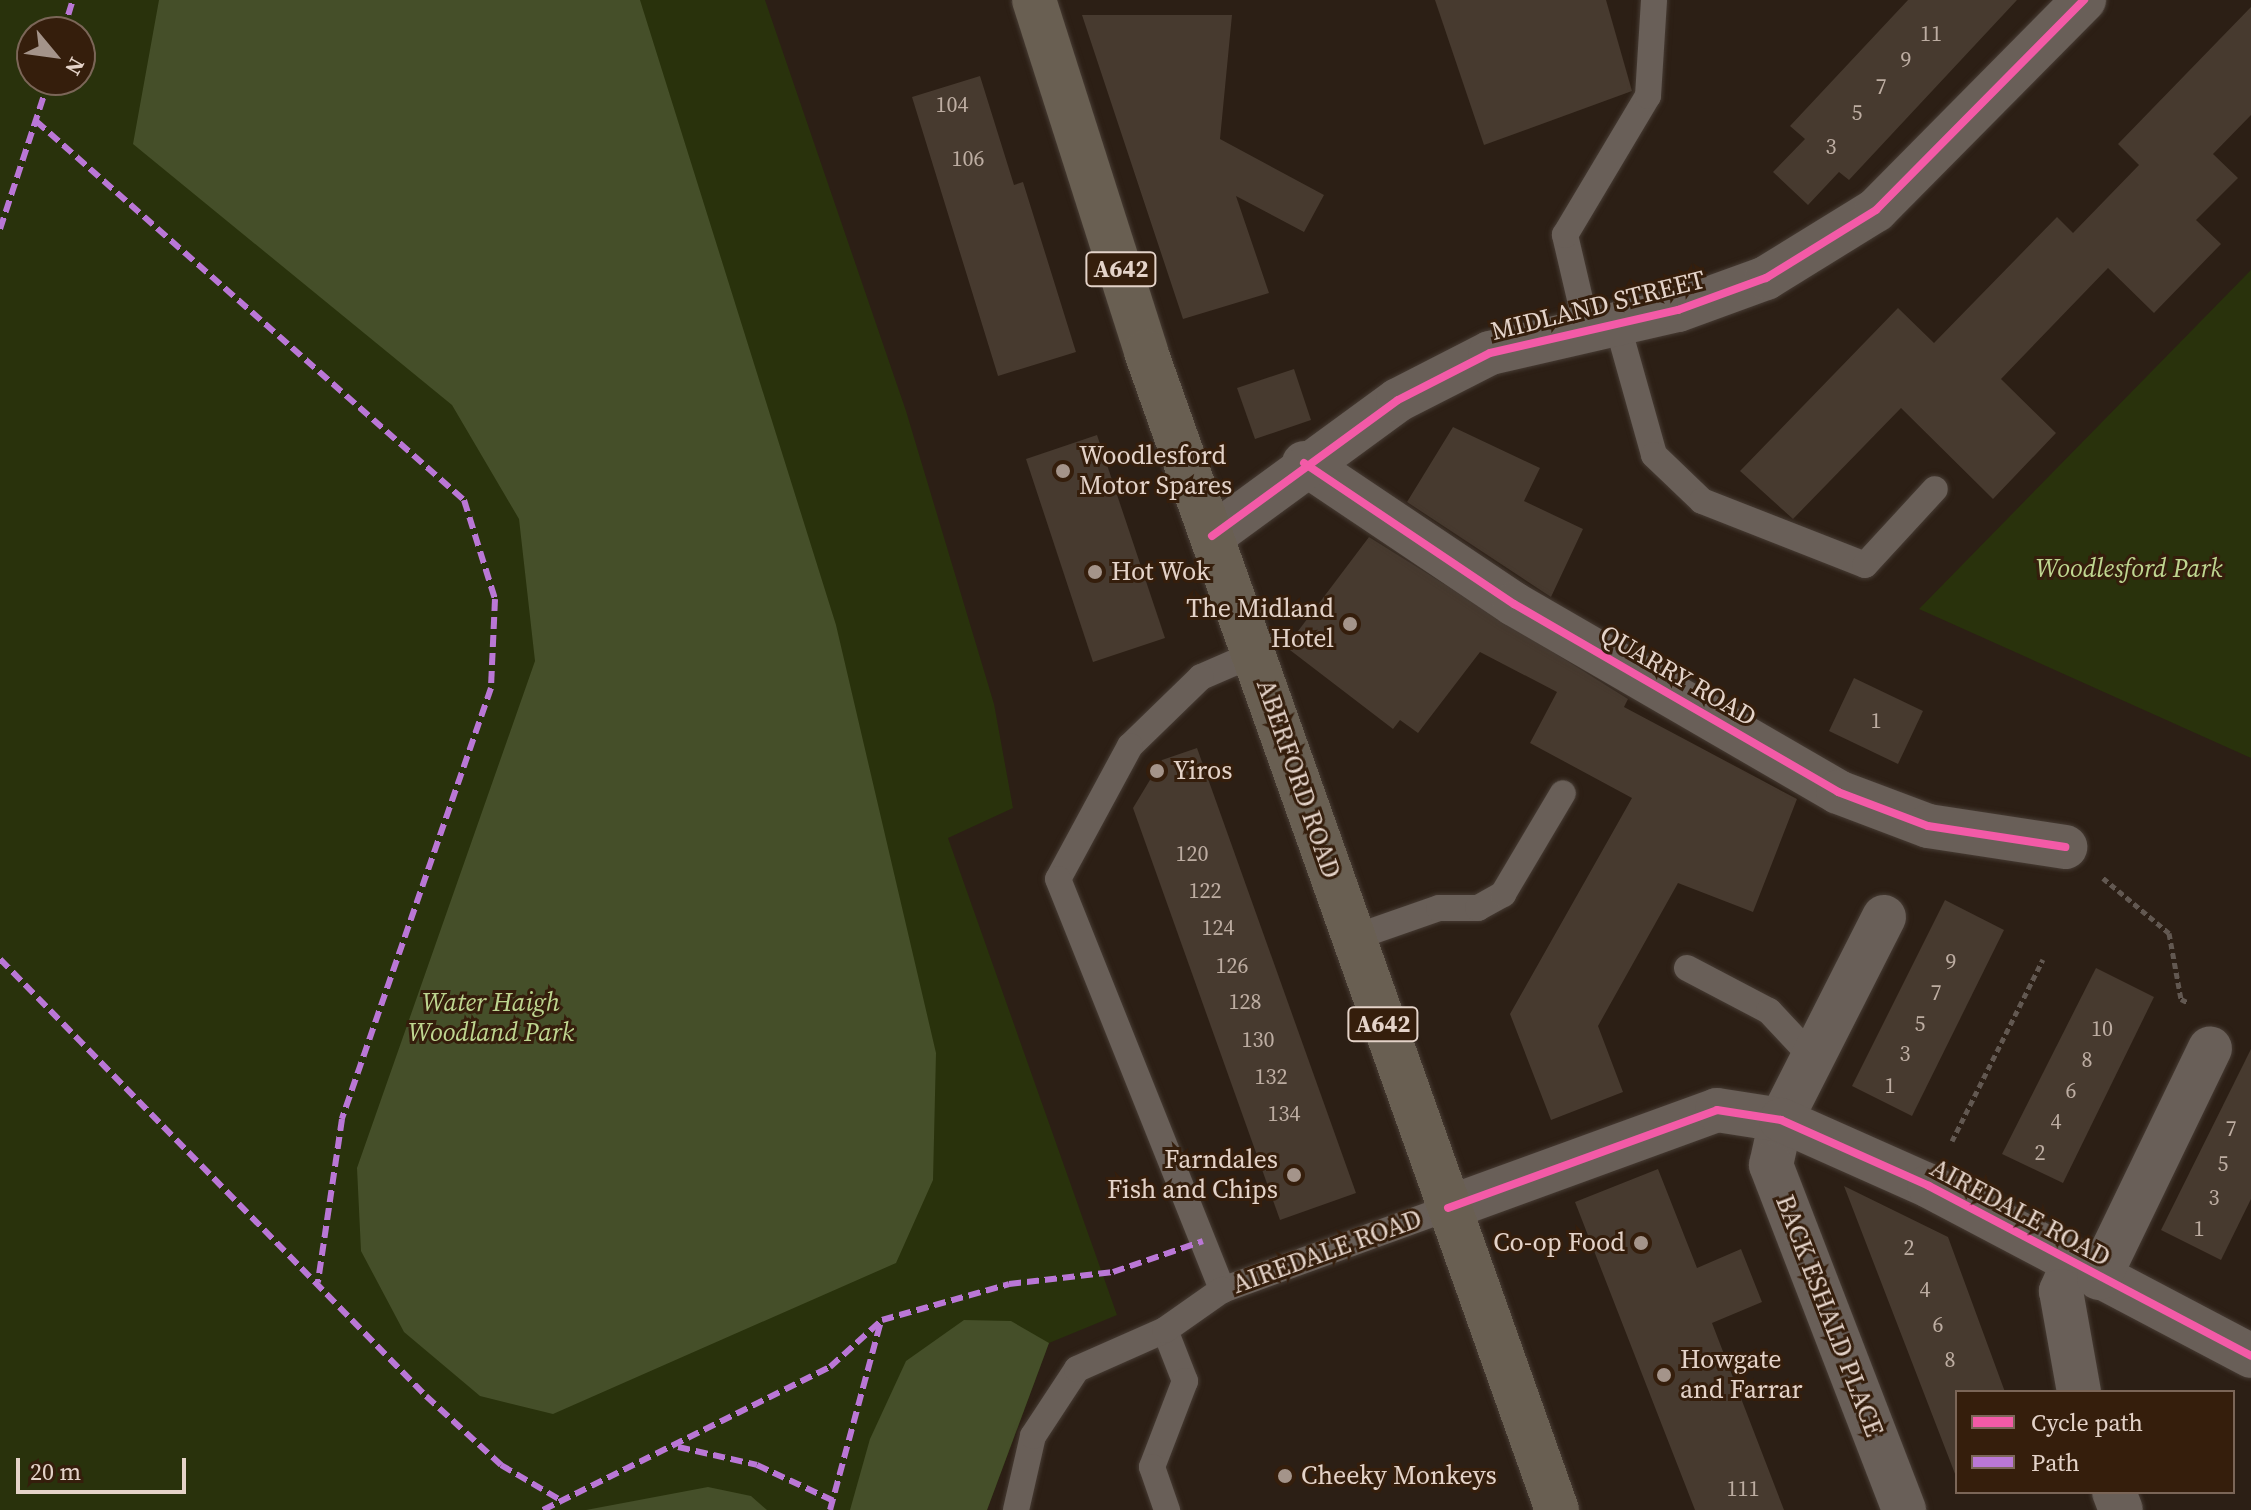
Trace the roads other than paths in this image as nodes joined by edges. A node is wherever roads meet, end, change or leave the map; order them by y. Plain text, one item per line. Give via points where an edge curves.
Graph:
1 (1034, 0) edge
2 (1654, 0) edge
3 (2084, 0) edge
4 (1602, 326) junction
5 (1304, 463) junction
6 (1935, 489) dead end
7 (1212, 536) junction
8 (1254, 654) junction
9 (1563, 793) dead end
10 (2065, 847) road end
11 (1884, 917) dead end
12 (1353, 938) junction
13 (1687, 968) dead end
14 (2210, 1048) dead end
15 (1812, 1057) junction
16 (1781, 1120) junction
17 (1448, 1208) junction
18 (2086, 1271) junction
19 (1222, 1290) junction
20 (1165, 1330) junction
21 (2251, 1356) edge
22 (2079, 1390) edge
23 (1016, 1510) edge
24 (1167, 1510) edge
25 (1557, 1510) edge
26 (1904, 1510) edge

1 - 7 main road, ABERFORD ROAD / A642
2 - 4 lane via 1648,96 1565,235
3 - 4 street, MIDLAND STREET via 1876,210 1766,278
4 - 5 street, MIDLAND STREET via 1490,353 1398,400
4 - 6 lane via 1654,455 1702,501 1865,565
5 - 7 street, MIDLAND STREET
5 - 10 street, QUARRY ROAD via 1514,604 1838,792 1928,826
7 - 8 main road, ABERFORD ROAD / A642
8 - 12 main road, ABERFORD ROAD / A642
8 - 19 lane, AIREDALE ROAD via 1201,677 1130,746 1058,879
9 - 12 lane via 1503,894 1478,908 1439,908
11 - 15 street, BACK ESHALD PLACE
12 - 17 main road, ABERFORD ROAD / A642
13 - 15 lane via 1769,1011
14 - 18 street
15 - 16 street, BACK ESHALD PLACE
16 - 17 street, AIREDALE ROAD via 1717,1110
16 - 18 street, AIREDALE ROAD via 1929,1186
16 - 26 street, BACK ESHALD PLACE via 1771,1165
17 - 19 lane, AIREDALE ROAD
17 - 25 main road, ABERFORD ROAD / A642
18 - 21 street, AIREDALE ROAD
18 - 22 street via 2061,1291
19 - 20 lane
20 - 23 lane via 1077,1369 1033,1436
20 - 24 lane via 1185,1381 1152,1467

